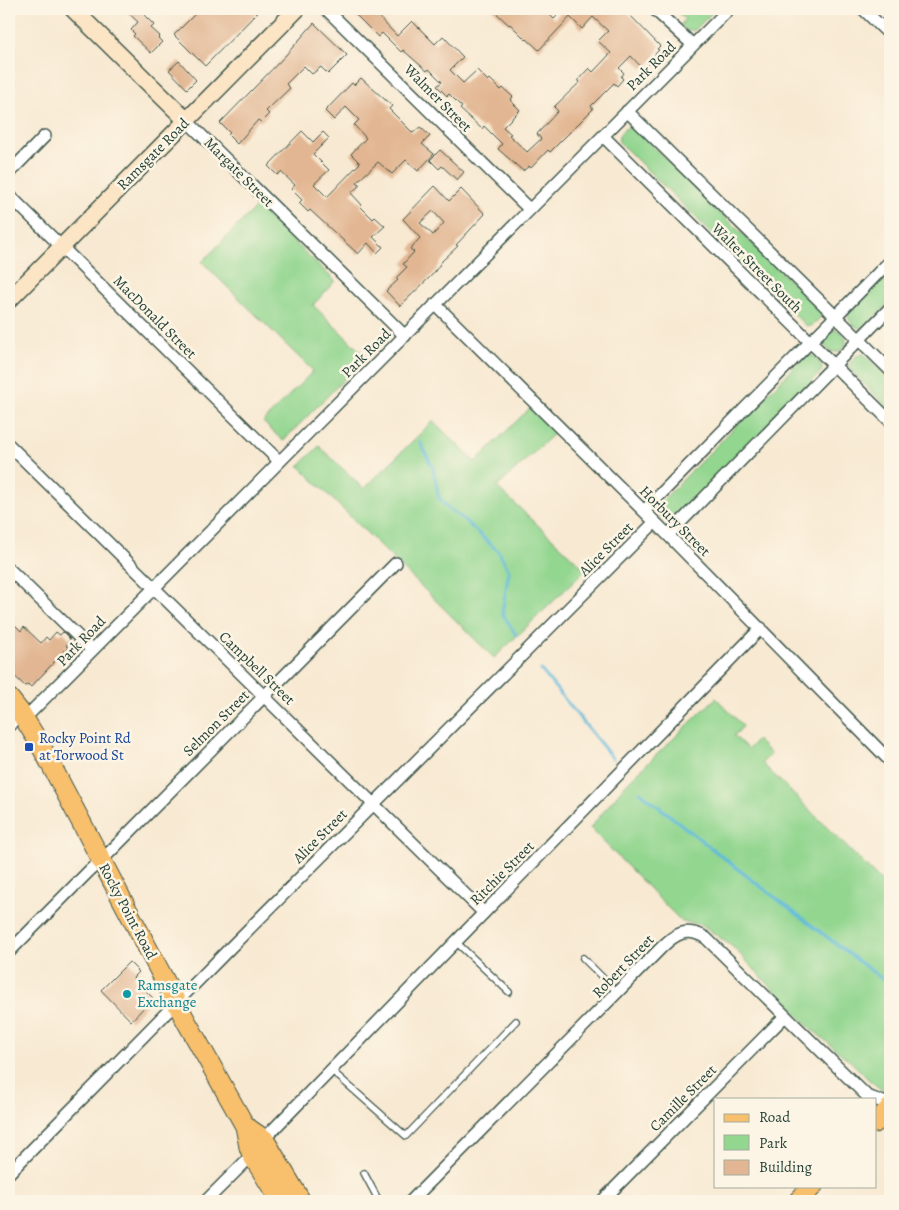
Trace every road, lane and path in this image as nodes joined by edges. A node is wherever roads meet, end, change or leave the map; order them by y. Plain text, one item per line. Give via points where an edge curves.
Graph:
1 (73, 9) edge
2 (297, 9) edge
3 (326, 9) edge
4 (654, 9) edge
5 (729, 9) edge
6 (863, 9) edge
7 (890, 35) edge
8 (693, 45) junction
9 (627, 111) junction
10 (186, 120) junction
11 (45, 136) dead end
12 (603, 136) junction
13 (9, 173) edge
14 (9, 195) edge
15 (530, 209) junction
16 (61, 247) junction
17 (890, 261) edge
18 (9, 300) edge
19 (435, 304) junction
20 (890, 308) edge
21 (836, 316) junction
22 (405, 336) junction
23 (860, 339) junction
24 (810, 341) junction
25 (834, 366) junction
26 (890, 370) edge
27 (890, 421) edge
28 (9, 445) edge
29 (279, 462) junction
30 (644, 511) junction
31 (655, 522) junction
32 (668, 535) junction
33 (396, 563) dead end
34 (9, 568) edge
35 (154, 588) junction
36 (761, 628) junction
37 (92, 650) junction
38 (264, 695) junction
39 (16, 714) edge
40 (890, 761) edge
41 (373, 804) junction
42 (101, 861) junction
43 (484, 913) junction
44 (456, 942) junction
45 (9, 952) edge
46 (583, 958) dead end
47 (509, 992) dead end
48 (618, 993) junction
49 (177, 1003) junction
50 (785, 1016) junction
51 (516, 1021) dead end
52 (331, 1070) junction
53 (867, 1097) edge
54 (876, 1100) edge
55 (890, 1102) edge
56 (890, 1108) edge
57 (876, 1122) edge
58 (245, 1126) junction
59 (264, 1139) junction
60 (252, 1155) junction
61 (9, 1173) edge
62 (364, 1173) dead end
63 (811, 1188) edge
64 (206, 1201) edge
65 (280, 1201) edge
66 (300, 1201) edge
67 (379, 1201) edge
68 (411, 1201) edge
69 (602, 1201) edge
70 (798, 1201) edge

1 - 10 main road, Margate Street
2 - 10 main road, Ramsgate Road
3 - 15 street, Walmer Street
4 - 8 street
5 - 8 street, Park Road
6 - 7 street
8 - 9 street, Park Road
9 - 12 street, Park Road
9 - 21 street, Walter Street South
10 - 16 main road, Ramsgate Road
10 - 22 street, Margate Street
11 - 13 street
12 - 15 street, Park Road
12 - 24 street, Walter Street South
14 - 16 street, MacDonald Street
15 - 19 street, Park Road
16 - 18 main road, Ramsgate Road
16 - 29 street, MacDonald Street
17 - 21 street, Alice Street
19 - 22 street, Park Road
19 - 30 street, Horbury Street
20 - 23 street
21 - 23 street, Walter Street South
21 - 24 street, Alice Street
22 - 29 street, Park Road
23 - 25 street
23 - 26 street, Walter Street South
24 - 25 street, Walter Street South
24 - 30 street, Alice Street
25 - 27 street, Walter Street South
25 - 32 street
28 - 35 street, Campbell Street
29 - 35 street, Park Road
30 - 31 street, Horbury Street
31 - 32 street, Horbury Street
31 - 41 street, Alice Street
32 - 36 street, Horbury Street
33 - 38 street, Selmon Street
34 - 37 street
35 - 37 street, Park Road
35 - 38 street, Campbell Street
36 - 40 street, Horbury Street
36 - 43 street, Ritchie Street
37 - 39 street, Park Road
38 - 41 street, Campbell Street
38 - 42 street, Selmon Street
39 - 42 main road, Rocky Point Road
41 - 43 street, Campbell Street
41 - 49 street, Alice Street
42 - 45 street, Selmon Street
42 - 49 main road, Rocky Point Road
43 - 44 street, Ritchie Street
44 - 47 lane
44 - 52 street, Ritchie Street
46 - 48 lane
48 - 50 street, Robert Street via 672,938 686,933 696,934 710,942
48 - 68 street, Robert Street
49 - 58 main road, Rocky Point Road
49 - 61 street, Alice Street
50 - 53 street, Robert Street
50 - 69 street, Camille Street
51 - 52 lane via 406,1136
52 - 59 street, Ritchie Street
54 - 55 street, Robert Street
56 - 57 main road
58 - 59 main road, Rocky Point Road
58 - 60 main road, Rocky Point Road
59 - 66 main road, Rocky Point Road
60 - 64 street
60 - 65 main road, Rocky Point Road
62 - 67 lane
63 - 70 main road

